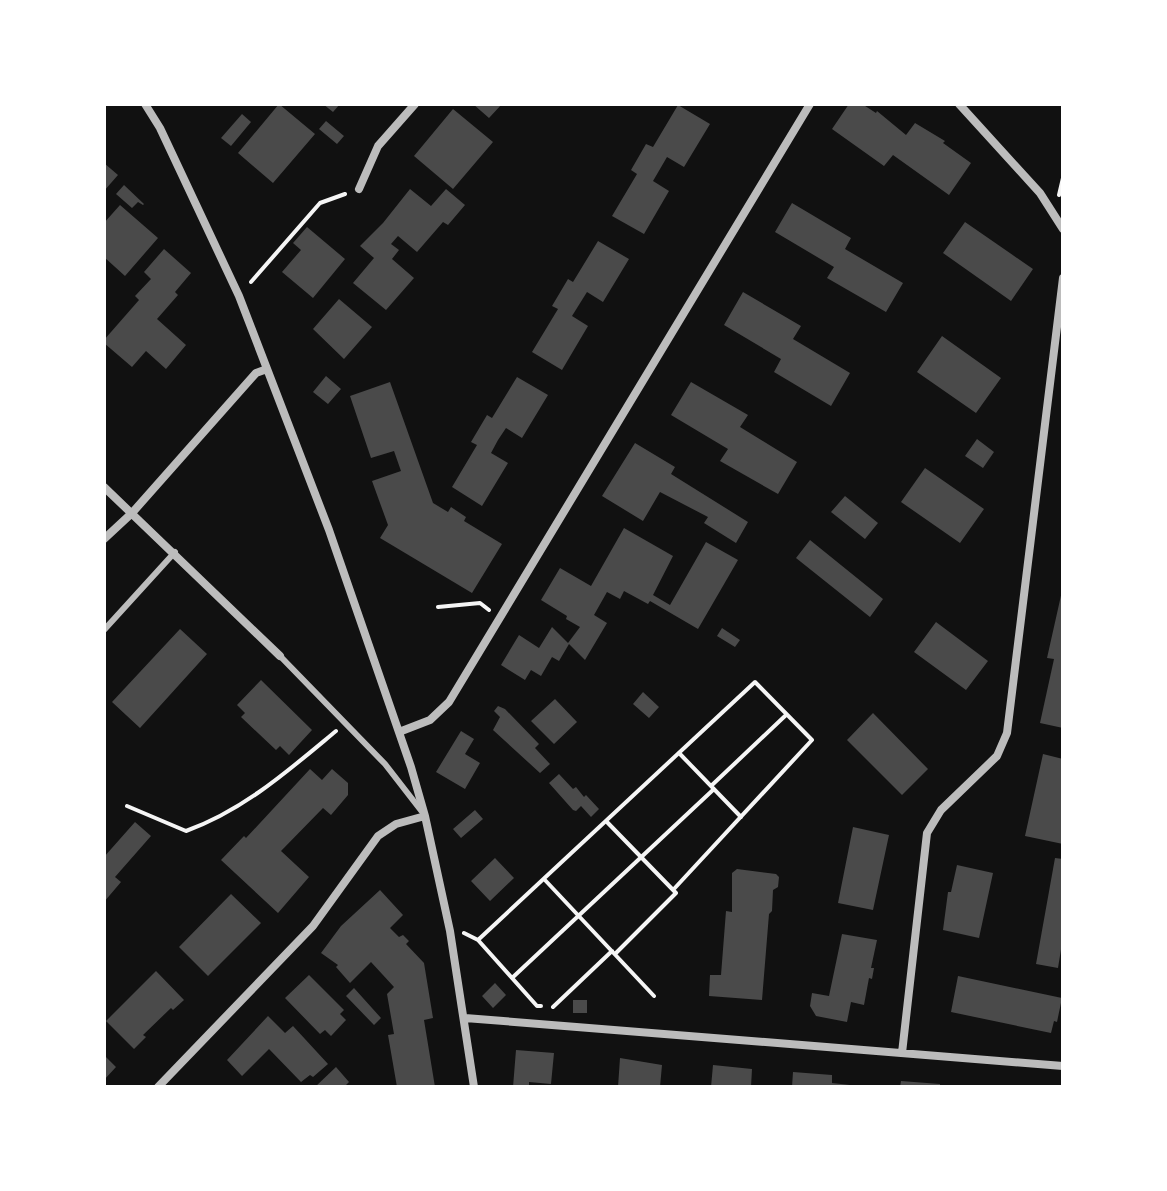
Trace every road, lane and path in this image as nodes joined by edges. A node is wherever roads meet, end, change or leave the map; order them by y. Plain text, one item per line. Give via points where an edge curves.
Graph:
1 (145, 104) edge
2 (415, 104) edge
3 (810, 104) edge
4 (959, 104) edge
5 (359, 189) joint
6 (1063, 229) edge
7 (1063, 278) edge
8 (239, 296) junction
9 (267, 369) junction
10 (104, 487) edge
11 (132, 513) junction
12 (104, 539) edge
13 (175, 552) junction
14 (438, 607) dead end
15 (500, 617) junction
16 (104, 630) edge
17 (280, 656) joint
18 (786, 715) junction
19 (345, 723) junction
20 (399, 732) junction
21 (680, 754) junction
22 (713, 787) junction
23 (127, 806) dead end
24 (425, 816) junction
25 (741, 817) junction
26 (606, 821) junction
27 (641, 857) junction
28 (544, 879) junction
29 (673, 890) junction
30 (579, 916) junction
31 (450, 931) junction
32 (478, 940) junction
33 (614, 953) junction
34 (512, 978) junction
35 (654, 996) dead end
36 (465, 1018) junction
37 (902, 1053) junction
38 (1063, 1066) edge
39 (158, 1087) edge
40 (474, 1087) edge

1 - 8 street
2 - 5 street via 378,146
3 - 15 street
4 - 6 street via 1040,193
5 - 8 path via 320,203
7 - 37 street via 1007,733 997,756 941,810 927,833
8 - 9 street
9 - 11 street via 256,373
9 - 20 street
10 - 11 street
11 - 12 street
11 - 13 street
13 - 16 lane
13 - 17 street
14 - 15 path via 480,603
15 - 20 street via 440,713
17 - 19 lane
18 - 21 path via 755,682
18 - 22 path
18 - 25 path via 812,740
19 - 23 path via 270,787 209,823 186,831
19 - 24 lane
20 - 24 street
21 - 22 path
21 - 26 path
22 - 25 path
22 - 27 path
24 - 31 street
24 - 39 street via 378,836 313,926
25 - 29 path
26 - 27 path
26 - 28 path
27 - 29 path
27 - 30 path
28 - 30 path
28 - 32 path
29 - 33 path via 676,893
30 - 33 path
30 - 34 path
31 - 32 path
31 - 36 street
32 - 34 path
33 - 34 path via 555,1007 537,1006
33 - 35 path
36 - 37 street
36 - 40 street
37 - 38 street

